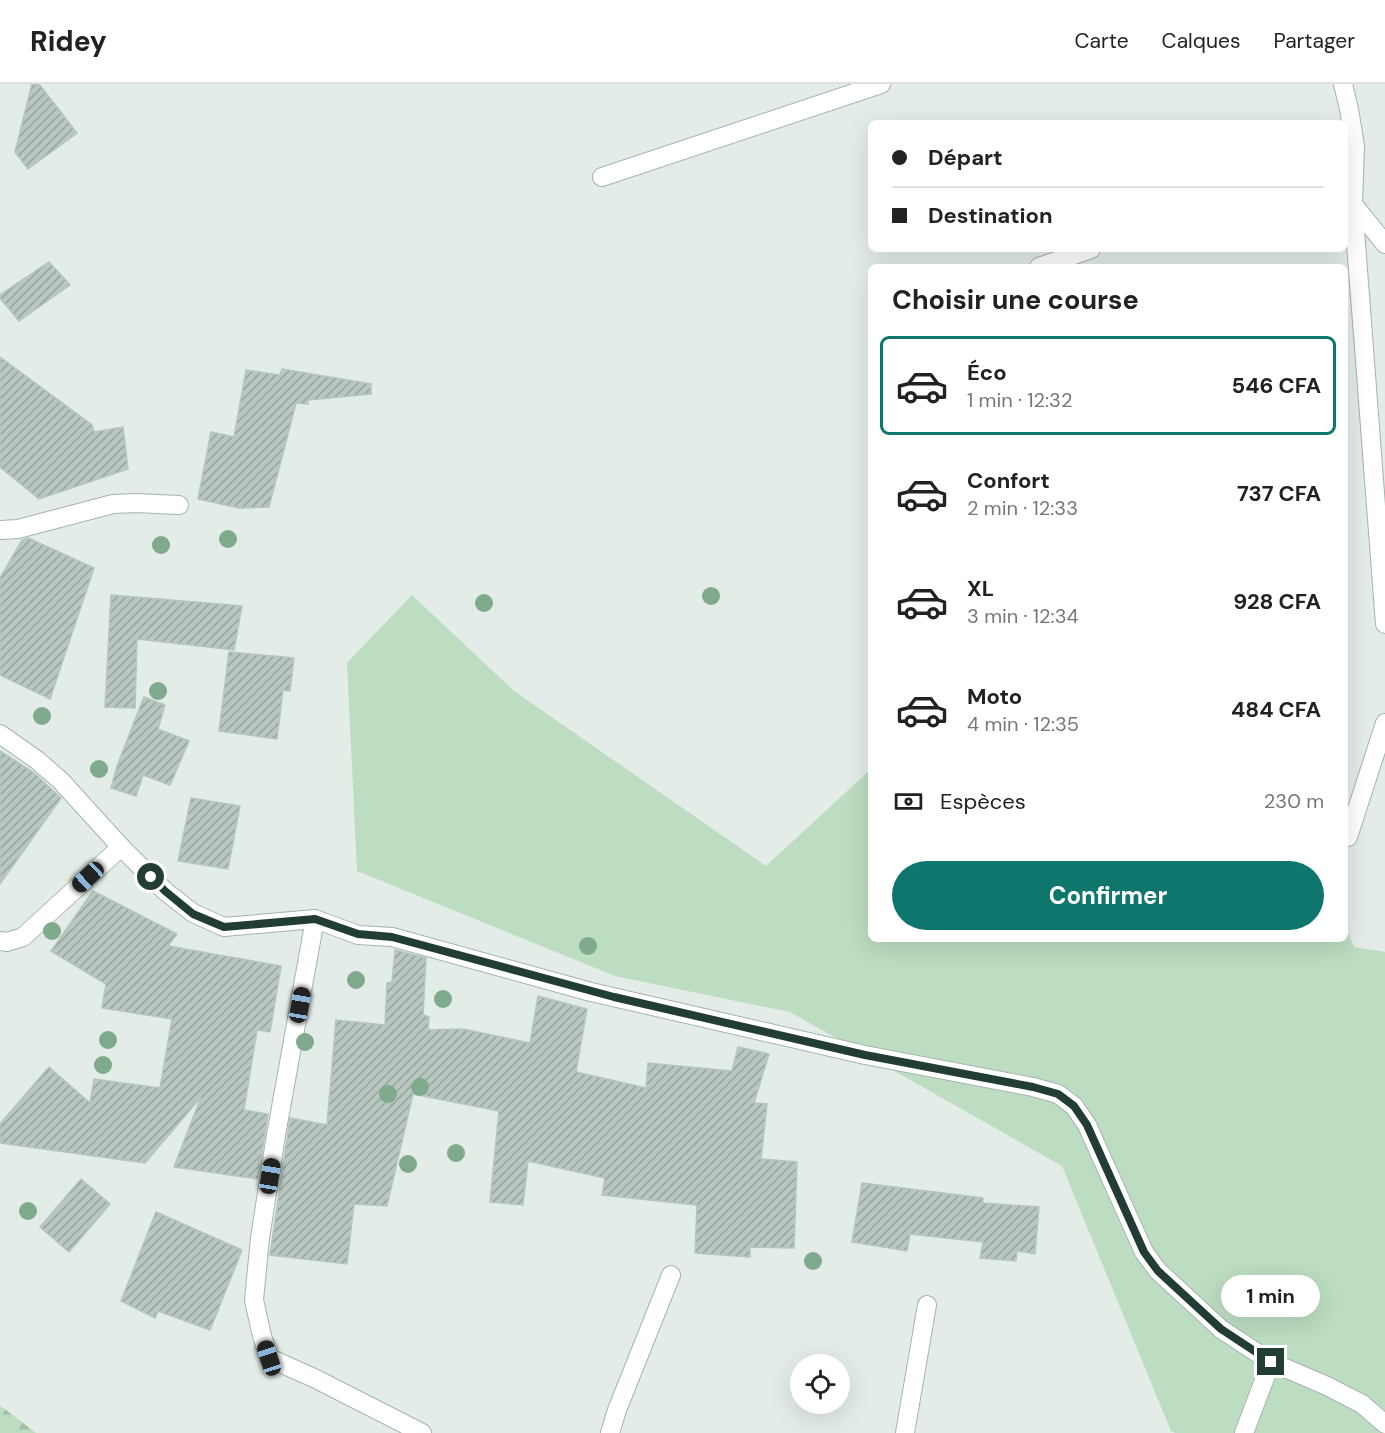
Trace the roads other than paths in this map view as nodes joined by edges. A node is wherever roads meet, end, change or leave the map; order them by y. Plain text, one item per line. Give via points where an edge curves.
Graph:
1 (881, 84) edge
2 (1342, 84) edge
3 (602, 177) dead end
4 (1349, 203) edge
5 (1385, 244) edge
6 (1082, 252) edge
7 (1048, 264) edge
8 (179, 506) dead end
9 (0, 530) edge
10 (1385, 624) edge
11 (1385, 723) edge
12 (0, 734) edge
13 (1348, 837) dead end
14 (121, 848) junction
15 (315, 919) junction
16 (0, 941) edge
17 (671, 1275) dead end
18 (927, 1305) dead end
19 (1271, 1362) junction
20 (1385, 1424) edge
21 (422, 1433) edge
22 (610, 1433) edge
23 (905, 1433) edge
24 (1244, 1433) edge

1 - 3 street
2 - 4 street via 1355,146
4 - 5 street
4 - 10 street
6 - 7 street
8 - 9 street via 113,504 18,529
11 - 13 street
12 - 14 street via 61,781
14 - 15 street via 193,914 224,927
14 - 16 street via 23,937
15 - 19 street via 358,934 392,937 614,997 865,1055 1058,1094 1074,1106 1087,1125 1144,1252 1158,1271 1221,1329
15 - 21 street via 276,1135 254,1300 269,1358
17 - 22 street
18 - 23 street
19 - 20 street via 1362,1404
19 - 24 street

